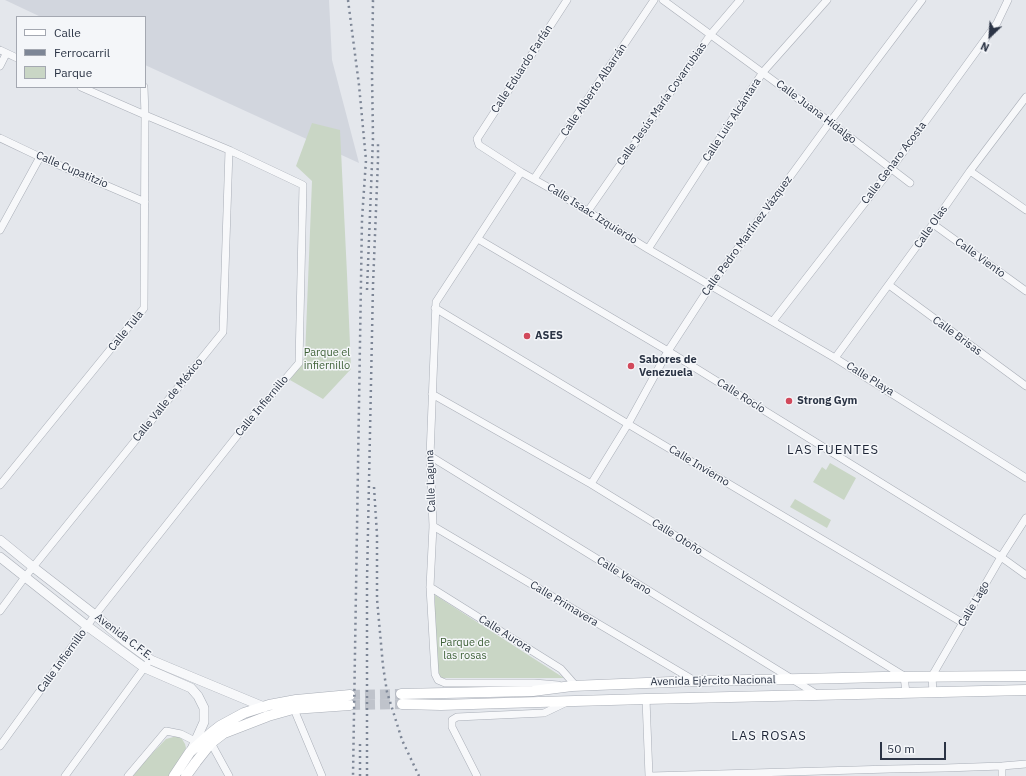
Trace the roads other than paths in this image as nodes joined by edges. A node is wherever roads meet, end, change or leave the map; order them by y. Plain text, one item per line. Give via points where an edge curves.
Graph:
1 (567, 0) edge
2 (654, 0) edge
3 (663, 0) edge
4 (740, 0) edge
5 (827, 0) edge
6 (922, 0) edge
7 (1008, 0) edge
8 (711, 34) junction
9 (3, 52) edge
10 (16, 58) edge
11 (0, 66) edge
12 (763, 72) junction
13 (83, 88) edge
14 (144, 88) edge
15 (1026, 97) edge
16 (1023, 106) edge
17 (145, 115) junction
18 (830, 122) junction
19 (0, 138) edge
20 (477, 139) joint
21 (229, 150) junction
22 (40, 157) junction
23 (891, 169) junction
24 (970, 171) junction
25 (521, 172) junction
26 (534, 179) junction
27 (910, 183) dead end
28 (145, 202) junction
29 (1026, 210) edge
30 (588, 211) junction
31 (933, 224) junction
32 (0, 230) edge
33 (478, 239) junction
34 (648, 249) junction
35 (711, 285) junction
36 (889, 286) junction
37 (1026, 291) edge
38 (435, 308) junction
39 (773, 321) junction
40 (668, 352) junction
41 (835, 358) junction
42 (1026, 386) edge
43 (432, 394) junction
44 (628, 424) junction
45 (430, 456) junction
46 (1026, 478) edge
47 (591, 484) junction
48 (0, 485) edge
49 (1026, 518) edge
50 (433, 526) junction
51 (0, 540) edge
52 (1001, 557) junction
53 (0, 558) edge
54 (33, 567) junction
55 (1026, 575) edge
56 (25, 577) junction
57 (430, 587) junction
58 (0, 611) edge
59 (95, 615) junction
60 (963, 622) junction
61 (87, 626) junction
62 (151, 660) junction
63 (145, 668) junction
64 (904, 676) junction
65 (932, 676) junction
66 (1026, 676) edge
67 (792, 679) junction
68 (696, 681) junction
69 (574, 686) junction
70 (1026, 690) edge
71 (906, 693) junction
72 (933, 693) junction
73 (818, 696) junction
74 (646, 699) junction
75 (567, 702) junction
76 (264, 706) junction
77 (296, 714) dead end
78 (195, 741) junction
79 (211, 743) junction
80 (0, 746) edge
81 (190, 752) junction
82 (1026, 764) edge
83 (1002, 766) junction
84 (890, 772) edge
85 (945, 772) edge
86 (780, 774) edge
87 (724, 775) edge
88 (64, 776) edge
89 (128, 776) edge
90 (174, 776) edge
91 (186, 776) edge
92 (229, 776) edge
93 (322, 776) edge
94 (477, 776) edge
95 (650, 776) edge
96 (1002, 776) edge

1 - 20 street, Calle Eduardo Farfán
2 - 26 street, Calle Alberto Albarrán
3 - 8 street, Calle Juana Hidalgo
4 - 8 street, Calle Jesús María Covarrubias
5 - 12 street, Calle Luis Alcántara
6 - 18 street, Calle Pedro Martínez Vázquez
7 - 23 street, Calle Genaro Acosta via 997,23
8 - 12 street, Calle Juana Hidalgo
8 - 30 street, Calle Jesús María Covarrubias
9 - 10 street
9 - 11 street
12 - 18 street, Calle Juana Hidalgo
12 - 34 street, Calle Luis Alcántara
13 - 17 street, Calle Infiernillo
14 - 17 street, Calle Tula
15 - 16 street, Calle Olas
16 - 24 street, Calle Olas
17 - 21 street, Calle Infiernillo
17 - 28 street, Calle Tula
18 - 23 street, Calle Juana Hidalgo
18 - 35 street, Calle Pedro Martínez Vázquez
19 - 22 street, Calle Cupatitzio
20 - 25 street, Calle Isaac Izquierdo via 479,145
21 - 54 street, Calle Valle de México via 223,332
21 - 59 street, Calle Infiernillo via 303,185 299,363
22 - 28 street, Calle Cupatitzio
22 - 32 street
23 - 27 street, Calle Juana Hidalgo
23 - 39 street, Calle Genaro Acosta
24 - 29 street
24 - 31 street, Calle Olas
25 - 26 street, Calle Isaac Izquierdo
25 - 33 street, Calle Laguna
26 - 30 street, Calle Isaac Izquierdo
28 - 48 street, Calle Tula via 144,308
30 - 34 street, Calle Isaac Izquierdo
31 - 36 street, Calle Olas
31 - 37 street, Calle Viento
33 - 38 street, Calle Laguna via 436,302
33 - 40 street, Calle Rocío
34 - 35 street, Calle Isaac Izquierdo
35 - 39 street, Calle Playa
35 - 40 street, Calle Pedro Martínez Vázquez
36 - 41 street, Calle Olas
36 - 42 street, Calle Brisas
38 - 43 street, Calle Laguna
38 - 44 street, Calle Invierno
39 - 41 street, Calle Playa
40 - 44 street, Calle Pedro Martínez Vázquez
40 - 52 street, Calle Rocío
41 - 46 street, Calle Playa
43 - 45 street, Calle Laguna
43 - 47 street, Calle Otoño
44 - 47 street, Calle Pedro Martínez Vázquez
44 - 60 street, Calle Invierno
45 - 50 street, Calle Laguna
45 - 67 street, Calle Verano
47 - 64 street, Calle Otoño
49 - 52 street, Calle Lago
50 - 57 street, Calle Laguna
50 - 68 street, Calle Primavera
51 - 54 street, Avenida C.F.E.
52 - 55 street, Calle Rocío
52 - 60 street, Calle Lago
53 - 56 street, Avenida C.F.E.
54 - 56 street, Calle Valle de México
54 - 59 street, Avenida C.F.E.
56 - 58 street, Calle Valle de México
56 - 61 street, Avenida C.F.E.
57 - 69 street, Calle Aurora via 561,669
57 - 69 street, Calle Laguna via 435,674 438,680 445,683 534,683
59 - 61 street, Calle Infiernillo
59 - 62 street, Avenida C.F.E.
60 - 65 street, Calle Lago
61 - 63 street, Avenida C.F.E.
61 - 80 street, Calle Infiernillo
62 - 63 street
62 - 76 street, Avenida C.F.E.
63 - 78 street, Avenida C.F.E. via 191,688 198,696 204,708 204,722
63 - 88 street
64 - 65 main road, Avenida Ejército Nacional
64 - 67 main road, Avenida Ejército Nacional
64 - 71 street
65 - 66 main road, Avenida Ejército Nacional
65 - 72 street
67 - 68 main road, Avenida Ejército Nacional
67 - 73 street, Calle Verano
68 - 69 main road, Avenida Ejército Nacional
69 - 75 main road, Avenida Ejército Nacional via 438,694 401,699 441,705
70 - 72 main road, Avenida Ejército Nacional
71 - 72 main road, Avenida Ejército Nacional
71 - 73 main road, Avenida Ejército Nacional
73 - 74 main road, Avenida Ejército Nacional
74 - 75 main road, Avenida Ejército Nacional
74 - 95 street
75 - 94 street via 544,713 457,717 452,720 452,727
76 - 79 main road via 296,700 350,700 293,709 268,716 224,733
76 - 81 main road via 220,726
77 - 93 street
78 - 81 street, Avenida C.F.E.
78 - 89 street via 181,734 166,731
79 - 91 main road
79 - 92 street
81 - 90 main road
82 - 83 street
83 - 85 street
83 - 96 street
84 - 85 street
84 - 86 street
86 - 87 street
87 - 95 street

